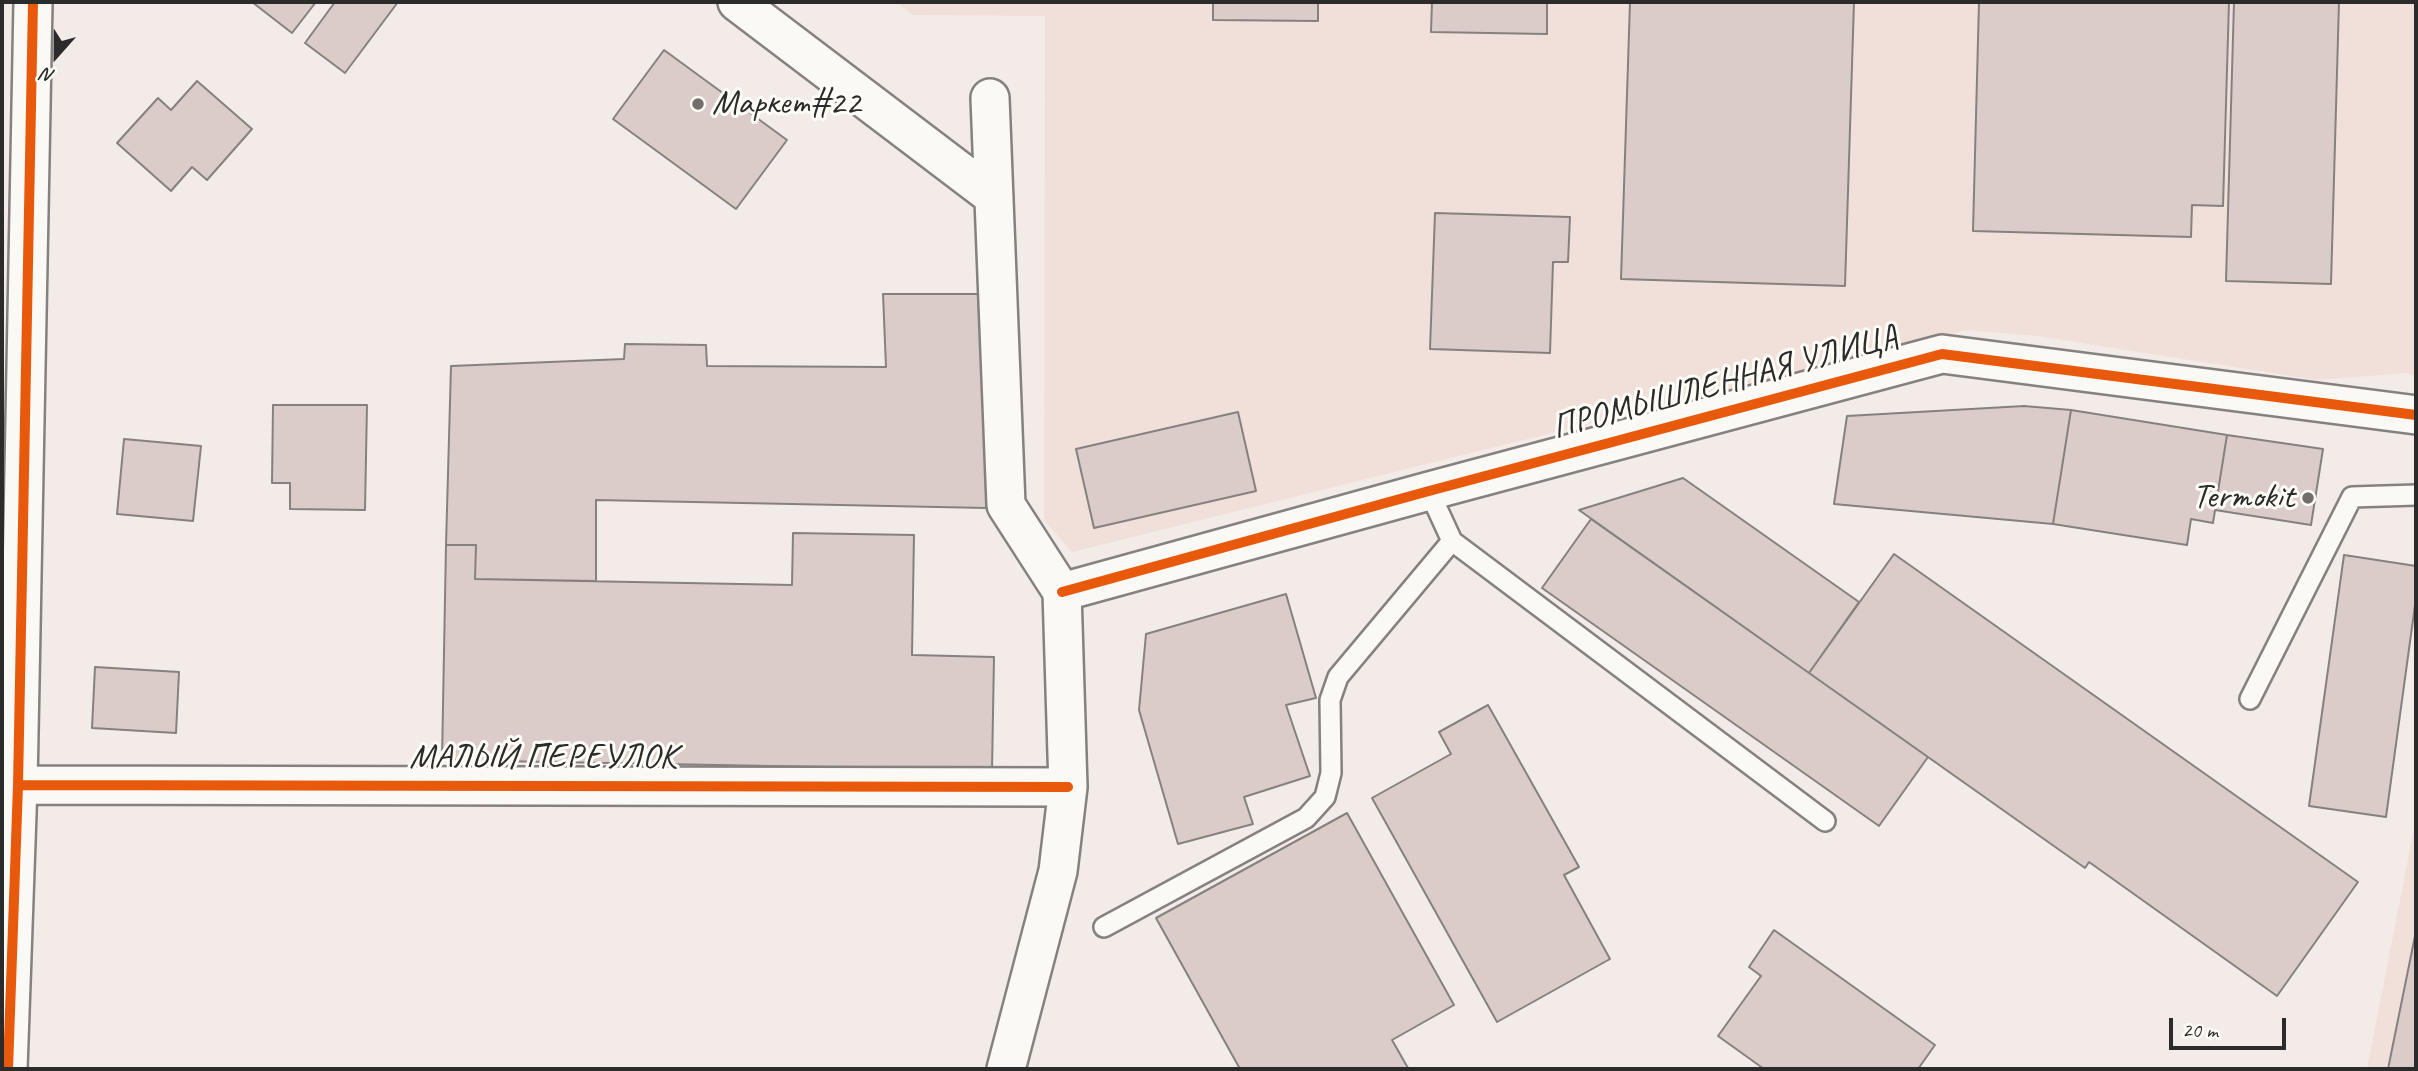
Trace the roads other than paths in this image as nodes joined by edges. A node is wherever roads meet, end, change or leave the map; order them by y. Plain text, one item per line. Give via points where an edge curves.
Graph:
1 (33, 2) edge
2 (737, 2) edge
3 (990, 98) dead end
4 (994, 197) junction
5 (2416, 415) edge
6 (1429, 491) junction
7 (2416, 495) edge
8 (1452, 541) junction
9 (1062, 592) junction
10 (2249, 699) dead end
11 (18, 785) junction
12 (1068, 787) junction
13 (1825, 821) dead end
14 (1104, 927) dead end
15 (8, 1069) edge
16 (1006, 1069) edge

1 - 11 street
2 - 4 street
3 - 4 street
4 - 9 street via 1006,505
5 - 6 street, ПРОМЫШЛЕННАЯ УЛИЦА via 1942,354
6 - 8 lane
6 - 9 street, ПРОМЫШЛЕННАЯ УЛИЦА
7 - 10 lane via 2352,497
8 - 13 lane
8 - 14 lane via 1338,677 1330,700 1331,773 1325,797 1306,818
9 - 12 street
11 - 12 street, МАЛЫЙ ПЕРЕУЛОК
11 - 15 street
12 - 16 street via 1058,871

